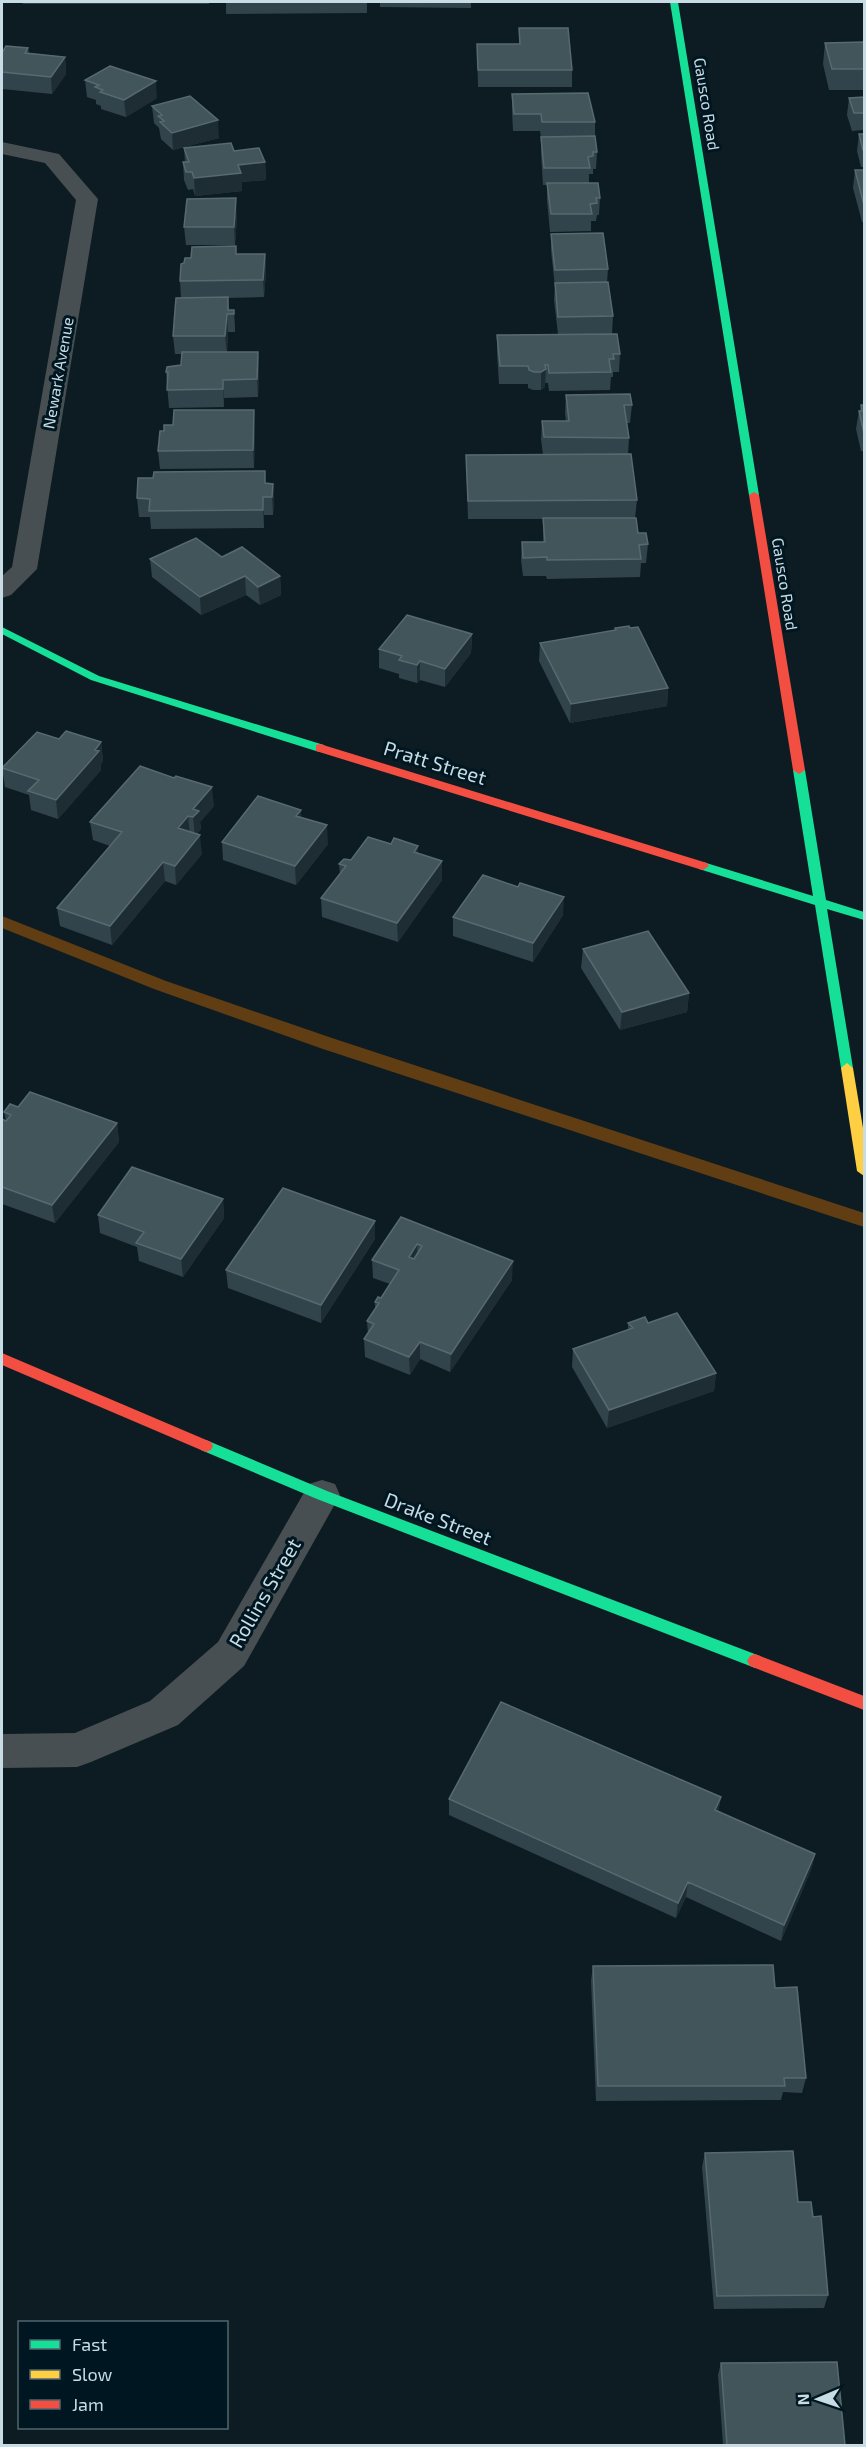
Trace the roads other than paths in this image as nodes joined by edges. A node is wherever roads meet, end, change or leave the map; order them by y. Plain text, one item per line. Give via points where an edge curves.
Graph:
1 (674, 2) edge
2 (2, 148) edge
3 (2, 590) edge
4 (2, 630) edge
5 (820, 903) junction
6 (864, 916) edge
7 (864, 1171) edge
8 (2, 1359) edge
9 (322, 1495) junction
10 (864, 1703) edge
11 (2, 1751) edge

1 - 5 street, Gausco Road
2 - 3 street, Newark Avenue via 52,158 87,199 24,569
4 - 5 street, Pratt Street via 95,678
5 - 6 street, Pratt Street
5 - 7 street, Gausco Road
8 - 9 street, Drake Street
9 - 10 street, Drake Street
9 - 11 street, Rollins Street via 231,1654 164,1713 77,1750

